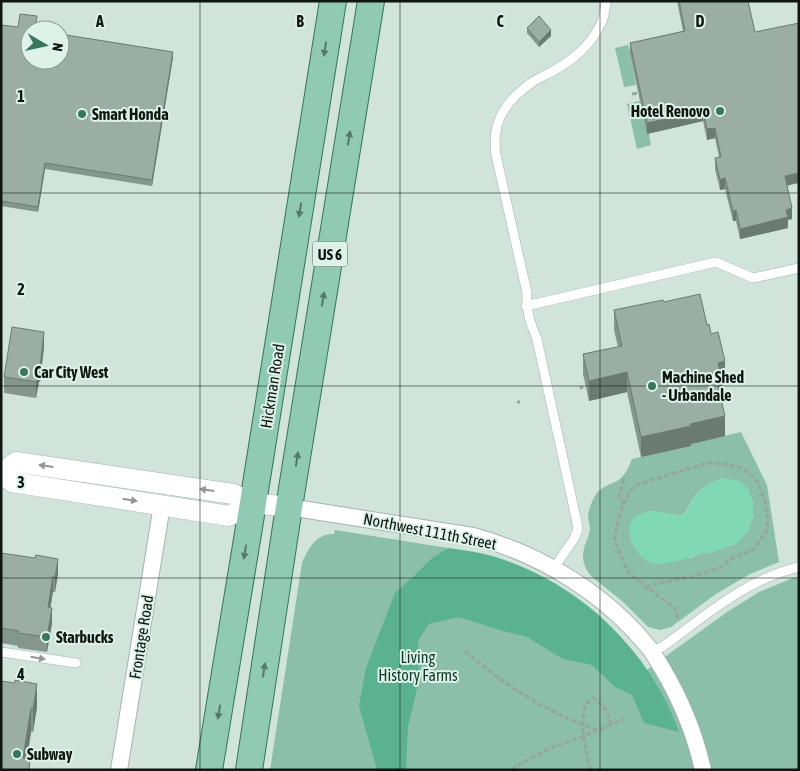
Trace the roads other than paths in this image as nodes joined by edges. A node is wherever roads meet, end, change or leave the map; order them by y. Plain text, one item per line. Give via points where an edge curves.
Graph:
1 (333, 1) edge
2 (371, 1) edge
3 (606, 1) edge
4 (799, 268) edge
5 (526, 306) junction
6 (2, 473) edge
7 (253, 503) junction
8 (162, 505) junction
9 (289, 507) junction
10 (799, 567) edge
11 (554, 569) junction
12 (650, 650) junction
13 (1, 652) edge
14 (76, 664) dead end
15 (119, 770) edge
16 (209, 770) edge
17 (249, 770) edge
18 (703, 770) edge

1 -> 7 main road, Hickman Road / US 6
9 -> 2 main road, US 6
3 - 5 lane via 600,27 587,45 516,95 504,110 496,129 496,155 527,293
4 - 5 lane via 753,278 716,262
5 - 11 lane via 540,348 578,529
7 -> 6 street, Northwest 111th Street via 233,494 16,462
6 -> 8 street, Northwest 111th Street via 12,482
7 - 8 street, Northwest 111th Street via 229,516
7 - 9 street, Northwest 111th Street
7 -> 16 main road, Hickman Road / US 6
8 - 15 street, Frontage Road
9 - 11 street, Northwest 111th Street via 473,536 521,552
17 -> 9 main road, US 6
10 - 12 lane via 754,583 662,647
11 - 12 street, Northwest 111th Street via 605,603
12 - 18 street, Northwest 111th Street via 680,702
13 -> 14 lane

